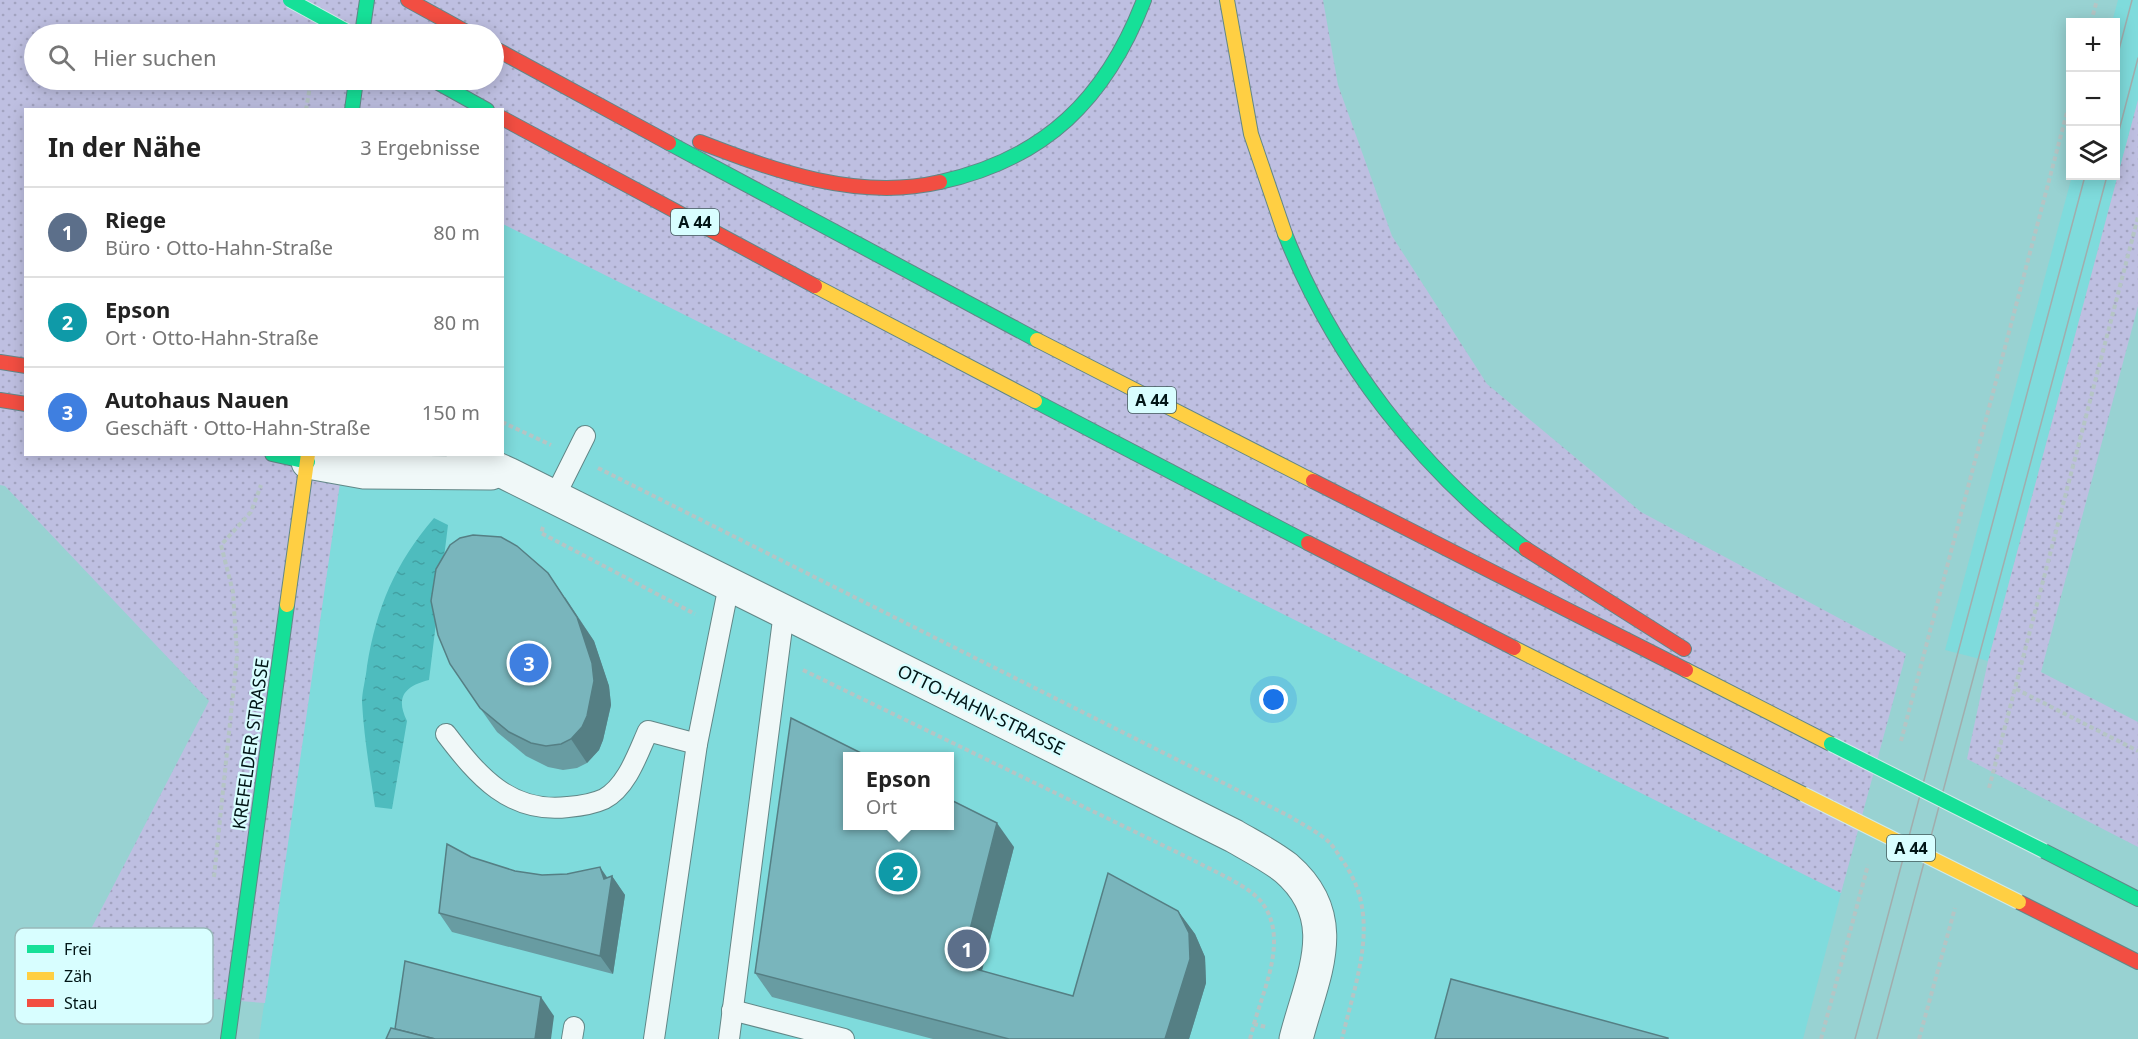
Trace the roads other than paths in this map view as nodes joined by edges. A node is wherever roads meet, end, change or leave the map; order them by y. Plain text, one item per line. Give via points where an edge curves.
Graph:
1 (290, 0) edge
2 (367, 0) edge
3 (408, 0) edge
4 (1144, 0) edge
5 (1227, 0) edge
6 (334, 24) edge
7 (364, 24) edge
8 (452, 24) edge
9 (504, 53) edge
10 (516, 60) junction
11 (355, 90) edge
12 (451, 90) edge
13 (352, 108) edge
14 (483, 108) edge
15 (504, 119) edge
16 (0, 362) edge
17 (24, 366) edge
18 (0, 400) edge
19 (24, 404) edge
20 (585, 436) dead end
21 (290, 456) edge
22 (467, 456) edge
23 (308, 458) edge
24 (507, 474) junction
25 (554, 498) junction
26 (729, 585) junction
27 (784, 612) junction
28 (1796, 727) junction
29 (446, 734) dead end
30 (697, 744) junction
31 (2138, 899) edge
32 (2138, 963) edge
33 (732, 1010) junction
34 (228, 1039) edge
35 (654, 1039) edge
36 (729, 1039) edge
37 (844, 1039) edge
38 (1296, 1039) edge

1 - 6 main road, bridge
2 - 7 main road
3 - 8 main road
4 - 10 main road via 1116,62 1067,121 996,166 952,182 921,186 881,188 842,184 759,163 646,120
5 - 28 main road via 1244,102 1271,200 1301,275 1368,384 1444,478 1507,535 1704,662
9 - 10 main road, A 44
10 - 28 main road, A 44 via 1026,335
11 - 13 main road
12 - 14 main road
15 - 32 main road, A 44, bridge via 965,367
16 - 17 main road
18 - 19 main road
20 - 25 lane
21 - 23 main road
22 - 24 street, OTTO-HAHN-STRASSE
23 - 24 street, OTTO-HAHN-STRASSE via 364,472
23 - 34 main road, KREFELDER STRASSE
24 - 25 street, OTTO-HAHN-STRASSE
25 - 26 street, OTTO-HAHN-STRASSE
26 - 27 street, OTTO-HAHN-STRASSE
26 - 30 lane
27 - 33 lane
27 - 38 street, OTTO-HAHN-STRASSE via 1234,836 1285,868 1311,896 1322,928 1316,969
28 - 31 main road, A 44, bridge
29 - 30 lane via 488,783 514,800 537,808 583,805 605,799 633,765 648,731
30 - 35 lane
33 - 36 lane
33 - 37 lane

